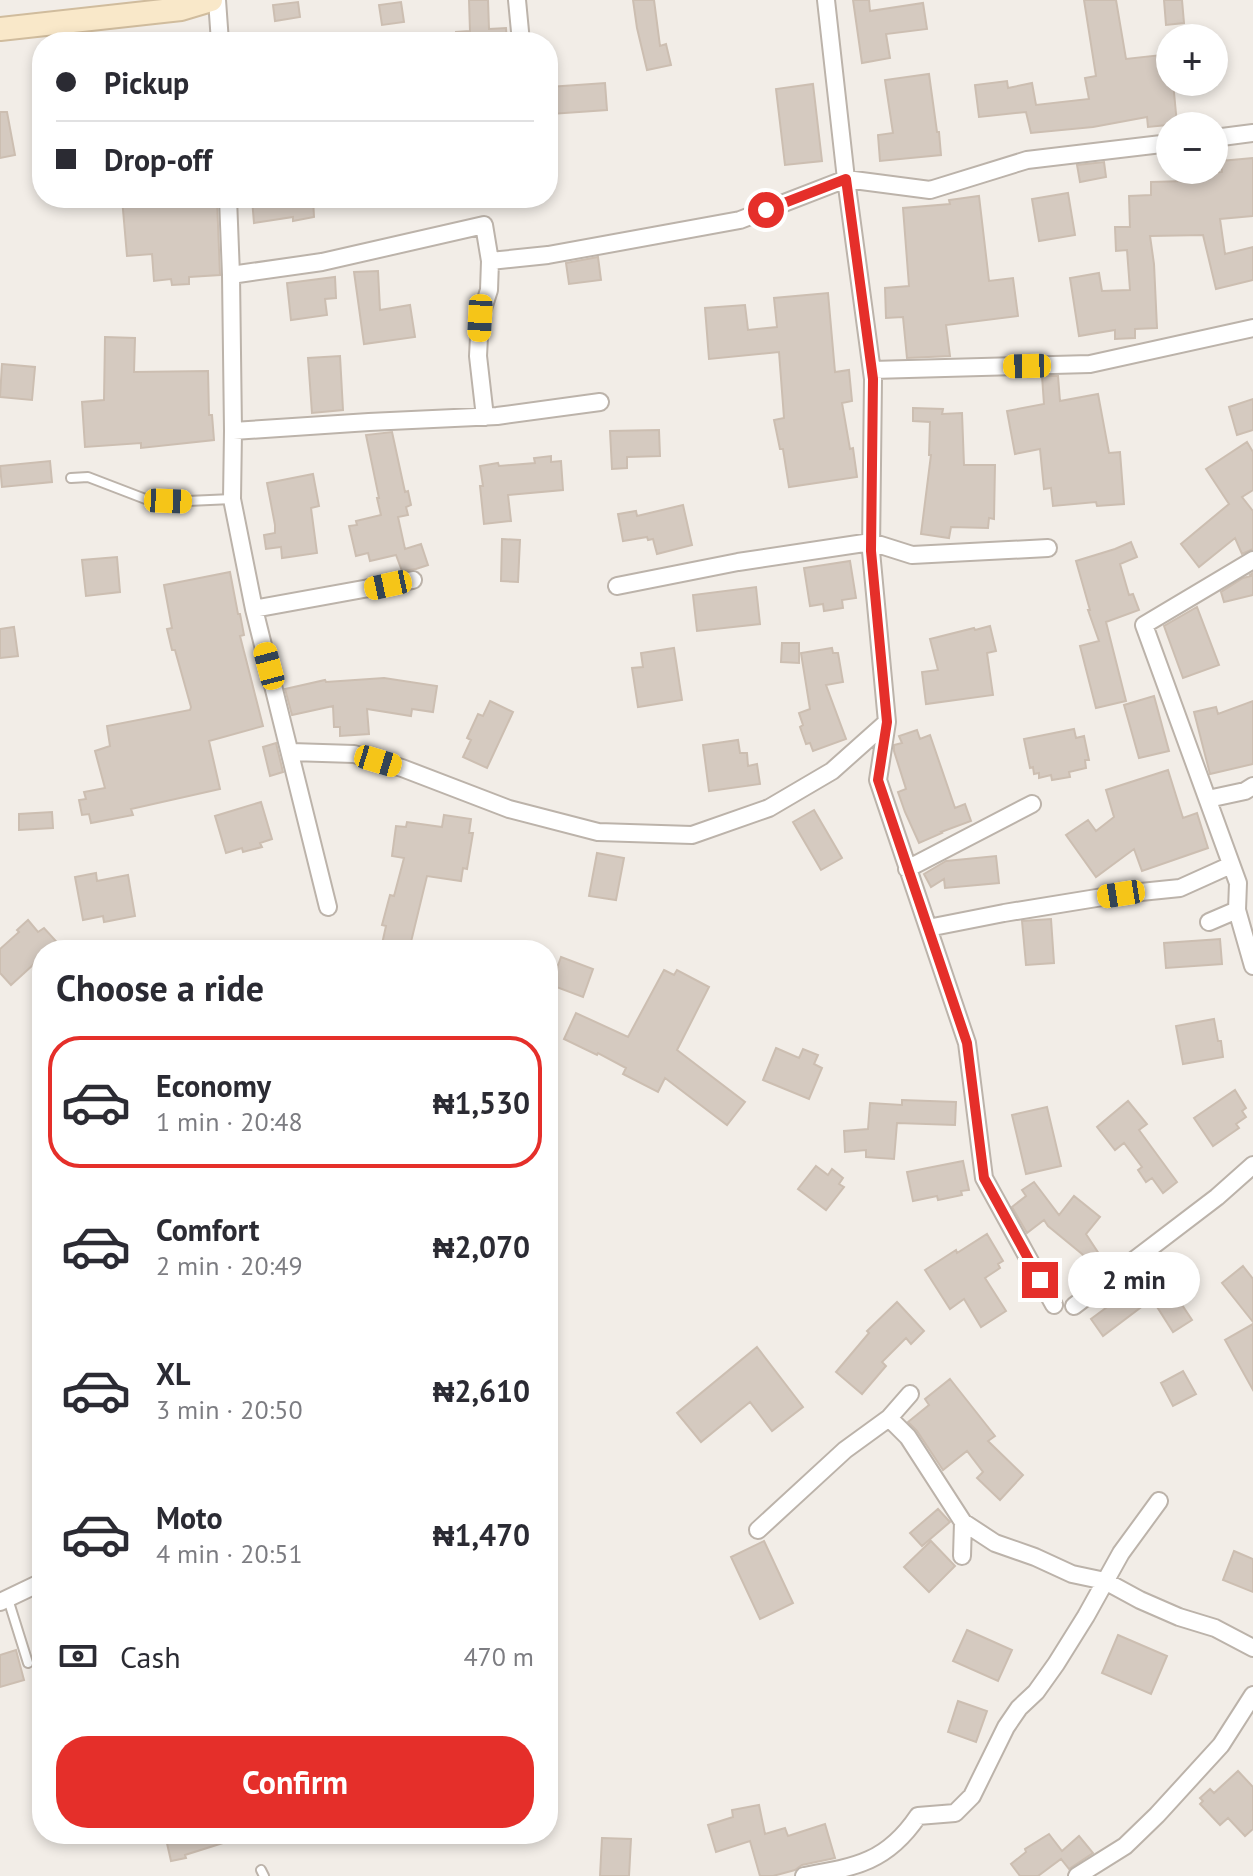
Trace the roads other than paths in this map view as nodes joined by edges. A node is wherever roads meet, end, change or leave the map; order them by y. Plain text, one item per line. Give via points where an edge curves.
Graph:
1 (214, 0) edge
2 (517, 0) edge
3 (826, 0) edge
4 (181, 5) edge
5 (0, 29) edge
6 (219, 32) edge
7 (520, 32) edge
8 (1253, 133) edge
9 (1228, 136) edge
10 (1156, 145) edge
11 (846, 179) junction
12 (228, 208) edge
13 (490, 261) junction
14 (231, 275) junction
15 (1253, 328) edge
16 (872, 370) junction
17 (600, 402) dead end
18 (485, 417) junction
19 (233, 431) junction
20 (71, 478) dead end
21 (232, 499) junction
22 (871, 542) junction
23 (1048, 548) dead end
24 (1253, 560) edge
25 (413, 580) dead end
26 (617, 586) dead end
27 (254, 609) junction
28 (887, 722) junction
29 (291, 752) junction
30 (1253, 786) edge
31 (1208, 799) junction
32 (1032, 804) dead end
33 (1231, 865) junction
34 (907, 869) junction
35 (328, 907) dead end
36 (1237, 910) junction
37 (1209, 922) dead end
38 (928, 928) junction
39 (1253, 966) edge
40 (1253, 1165) edge
41 (1054, 1305) dead end
42 (1074, 1306) dead end
43 (910, 1394) dead end
44 (889, 1418) junction
45 (1159, 1501) dead end
46 (963, 1522) junction
47 (758, 1530) dead end
48 (962, 1556) dead end
49 (1105, 1581) junction
50 (32, 1587) edge
51 (4, 1600) edge
52 (1253, 1648) edge
53 (28, 1663) dead end
54 (1253, 1695) edge
55 (804, 1876) edge
56 (1077, 1876) edge

1 - 4 main road
1 - 6 street
2 - 7 street
3 - 11 street
4 - 5 main road
8 - 9 street
10 - 11 street via 1027,160 930,190
11 - 13 street via 740,220
11 - 16 street
12 - 14 street
13 - 14 street via 484,225 322,262
13 - 18 street via 478,356
14 - 19 street
15 - 16 street via 1090,364
16 - 22 street
17 - 18 street
18 - 19 street
19 - 21 street
20 - 21 lane via 88,477 148,500
21 - 27 street
22 - 23 street via 912,555
22 - 26 street
22 - 28 street
24 - 31 street via 1144,625
25 - 27 street
27 - 29 street
28 - 29 street via 832,771 782,801 692,835 598,832 509,809 354,754
28 - 34 street via 878,780
29 - 35 street
30 - 31 street
31 - 33 street
32 - 34 street
33 - 36 street via 1238,883
33 - 38 street via 1180,888
34 - 38 street
36 - 37 street
36 - 39 street
38 - 41 street via 967,1043 984,1178
40 - 42 street
43 - 44 street
44 - 46 street via 908,1437
44 - 47 street via 845,1450
45 - 49 street
46 - 48 street
46 - 49 street via 995,1543 1072,1574
49 - 52 street
49 - 55 street via 1056,1664 1006,1727 972,1796 955,1813 918,1816 905,1835 861,1865
50 - 51 street
51 - 53 lane
54 - 56 street via 1221,1745 1157,1815 1125,1846

